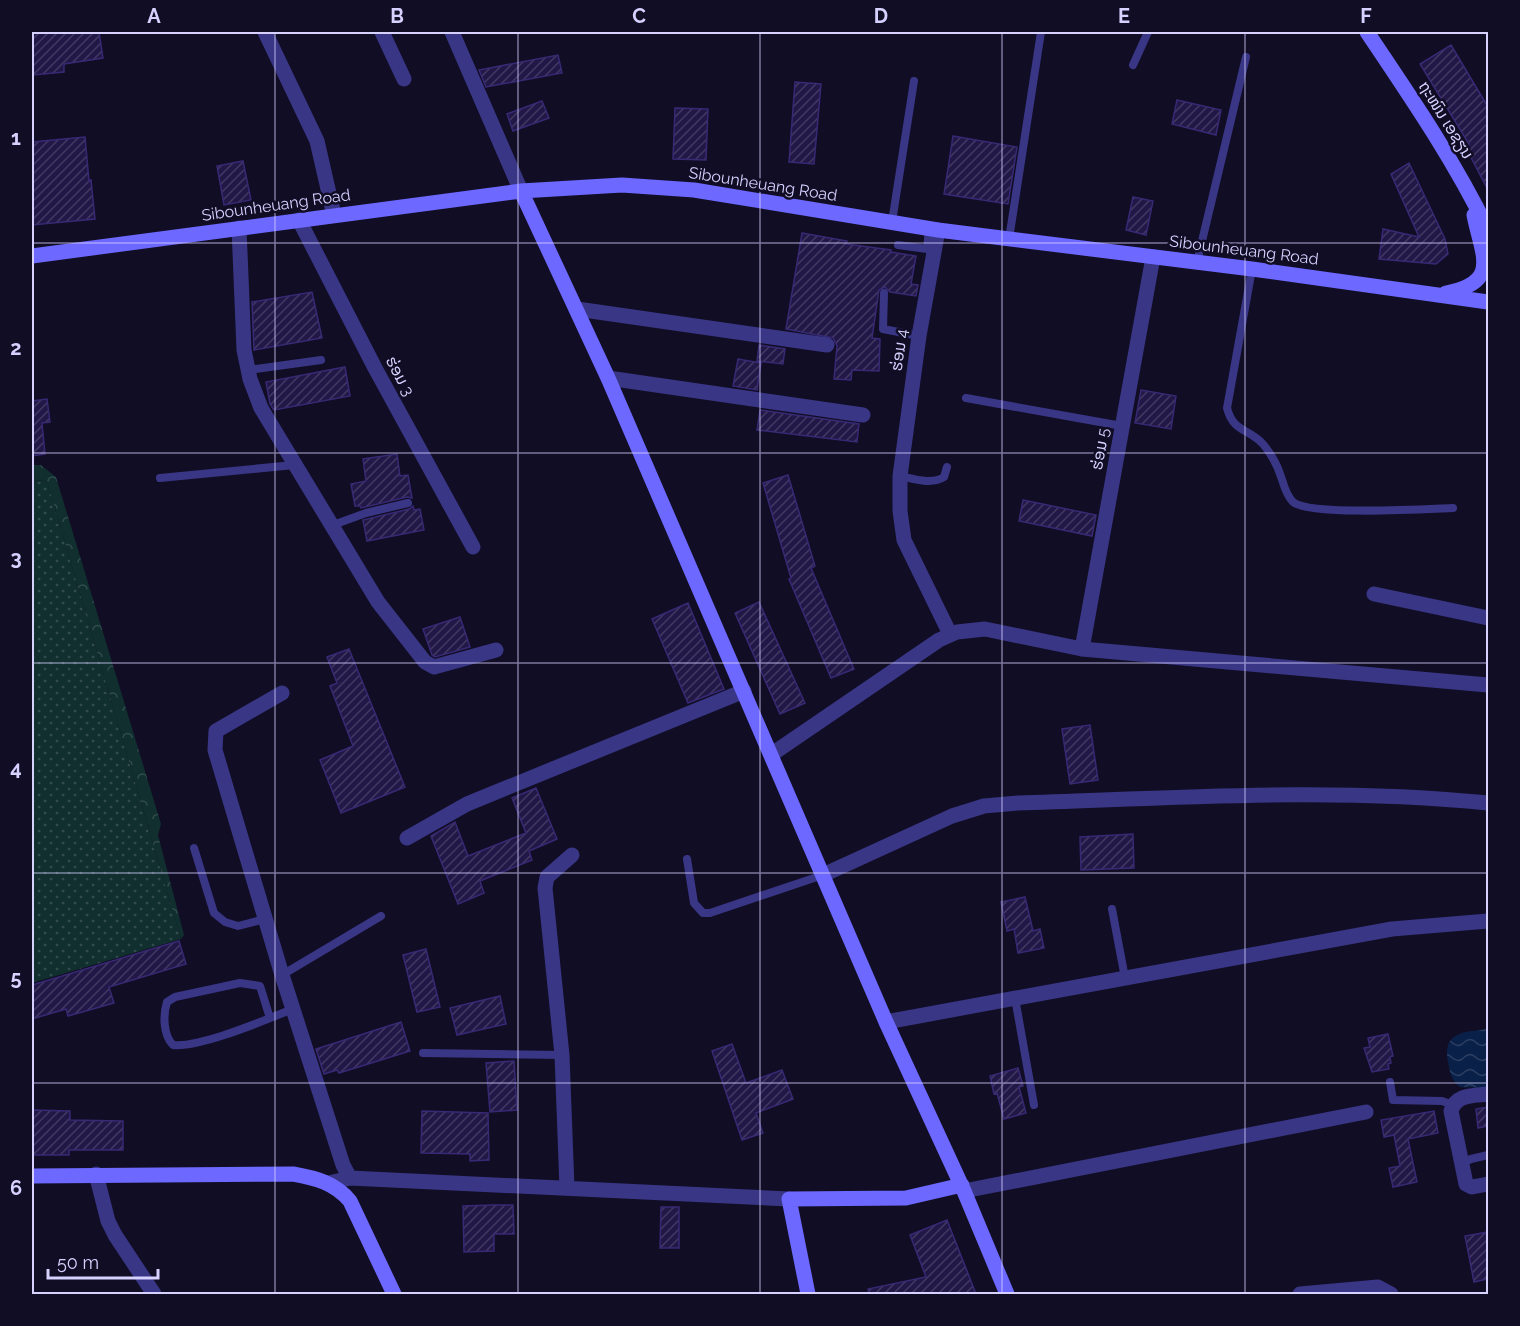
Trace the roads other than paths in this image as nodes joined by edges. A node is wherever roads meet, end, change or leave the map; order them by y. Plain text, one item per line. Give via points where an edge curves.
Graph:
1 (266, 32) edge
2 (382, 32) edge
3 (452, 32) edge
4 (1041, 32) edge
5 (1148, 32) edge
6 (1367, 32) edge
7 (1246, 57) dead end
8 (1133, 65) dead end
9 (404, 79) dead end
10 (914, 81) dead end
11 (521, 191) junction
12 (1470, 193) junction
13 (334, 215) junction
14 (299, 220) junction
15 (892, 222) junction
16 (239, 228) junction
17 (933, 229) junction
18 (1488, 230) edge
19 (1009, 239) junction
20 (898, 245) dead end
21 (32, 256) edge
22 (1153, 256) junction
23 (1197, 262) junction
24 (1252, 269) junction
25 (884, 293) dead end
26 (1437, 294) junction
27 (1488, 302) edge
28 (577, 309) junction
29 (919, 336) junction
30 (827, 345) dead end
31 (321, 360) dead end
32 (248, 370) junction
33 (608, 378) junction
34 (966, 398) dead end
35 (863, 415) dead end
36 (1122, 426) junction
37 (294, 465) junction
38 (947, 467) dead end
39 (900, 476) junction
40 (160, 478) dead end
41 (408, 503) dead end
42 (1453, 508) dead end
43 (333, 525) junction
44 (473, 547) dead end
45 (1374, 594) dead end
46 (1488, 618) edge
47 (950, 634) junction
48 (1082, 649) junction
49 (496, 650) dead end
50 (1488, 685) edge
51 (744, 691) junction
52 (282, 693) dead end
53 (772, 754) junction
54 (1488, 803) edge
55 (407, 838) dead end
56 (194, 848) dead end
57 (572, 855) dead end
58 (687, 859) dead end
59 (823, 875) junction
60 (1112, 909) dead end
61 (381, 916) dead end
62 (265, 919) junction
63 (1488, 921) edge
64 (282, 975) junction
65 (1125, 978) junction
66 (1015, 998) junction
67 (293, 1009) junction
68 (270, 1018) junction
69 (886, 1022) junction
70 (423, 1053) dead end
71 (562, 1055) junction
72 (1389, 1082) dead end
73 (1488, 1094) edge
74 (1034, 1105) dead end
75 (1453, 1105) junction
76 (1366, 1112) dead end
77 (1488, 1155) edge
78 (1461, 1164) junction
79 (96, 1174) junction
80 (32, 1176) edge
81 (350, 1178) junction
82 (329, 1184) junction
83 (1488, 1184) edge
84 (567, 1188) junction
85 (963, 1188) junction
86 (789, 1199) junction
87 (154, 1294) edge
88 (394, 1294) edge
89 (808, 1294) edge
90 (1007, 1294) edge
91 (1300, 1294) edge
92 (1391, 1294) edge

1 - 13 street via 317,141
2 - 9 street
3 - 11 street
4 - 19 lane
5 - 8 lane
6 - 12 street, ຖະໜົນ ເອຊຽນ
7 - 23 lane
10 - 15 lane
11 - 13 street, Sibounheuang Road
11 - 15 street, Sibounheuang Road via 622,185 694,190
11 - 28 street
12 - 18 street, ຖະໜົນ ເອຊຽນ
12 - 26 street via 1482,246 1482,275 1464,289
13 - 14 street, Sibounheuang Road
14 - 16 street, Sibounheuang Road
14 - 44 street, ຮ່ອມ 3
15 - 17 street, Sibounheuang Road
16 - 21 street, Sibounheuang Road
16 - 32 street
17 - 19 street, Sibounheuang Road
17 - 20 lane via 927,249
17 - 29 street, ຮ່ອມ 4
19 - 22 street, Sibounheuang Road
22 - 23 street, Sibounheuang Road
22 - 36 street, ຮ່ອມ 5
23 - 24 street, Sibounheuang Road
24 - 26 street, Sibounheuang Road
24 - 42 lane via 1227,408 1238,428 1262,442 1295,504 1322,509
25 - 29 lane via 883,329
26 - 27 street, Sibounheuang Road
28 - 30 street
28 - 33 street
29 - 39 street, ຮ່ອມ 4
31 - 32 lane
32 - 37 street via 261,408
33 - 35 street
33 - 51 street
34 - 36 lane
36 - 48 street, ຮ່ອມ 5
37 - 40 lane
37 - 43 street
38 - 39 lane via 939,480
39 - 47 street, ຮ່ອມ 4 via 904,540
41 - 43 lane
43 - 49 street via 378,602 430,667
45 - 46 street
47 - 48 street via 985,629
47 - 53 street
48 - 50 street
51 - 53 street
51 - 55 street via 467,804
52 - 62 street via 216,731 214,741
53 - 59 street
54 - 59 street via 1263,795 984,806 952,816
56 - 62 lane via 214,913 238,926
57 - 71 street via 547,877 545,888
58 - 59 lane via 694,903 703,913
59 - 69 street
60 - 65 lane
61 - 64 lane
62 - 64 street
63 - 65 street via 1392,929
64 - 67 street
65 - 66 street
66 - 69 street
66 - 74 lane
67 - 68 lane
67 - 81 street
68 - 68 lane via 182,1046 167,1040 164,1011 167,1002 175,997 251,983 260,986
69 - 85 street
70 - 71 lane
71 - 84 street
72 - 75 lane via 1393,1100 1442,1101
73 - 75 street via 1458,1099
75 - 78 street
76 - 85 street
77 - 78 lane
78 - 83 street via 1466,1184
79 - 80 street
79 - 82 street via 294,1174
79 - 87 street via 108,1221
81 - 82 street
81 - 84 street
82 - 88 street via 350,1201
84 - 86 street
85 - 86 street via 890,1199
85 - 90 street
86 - 89 street
91 - 92 street via 1378,1287

